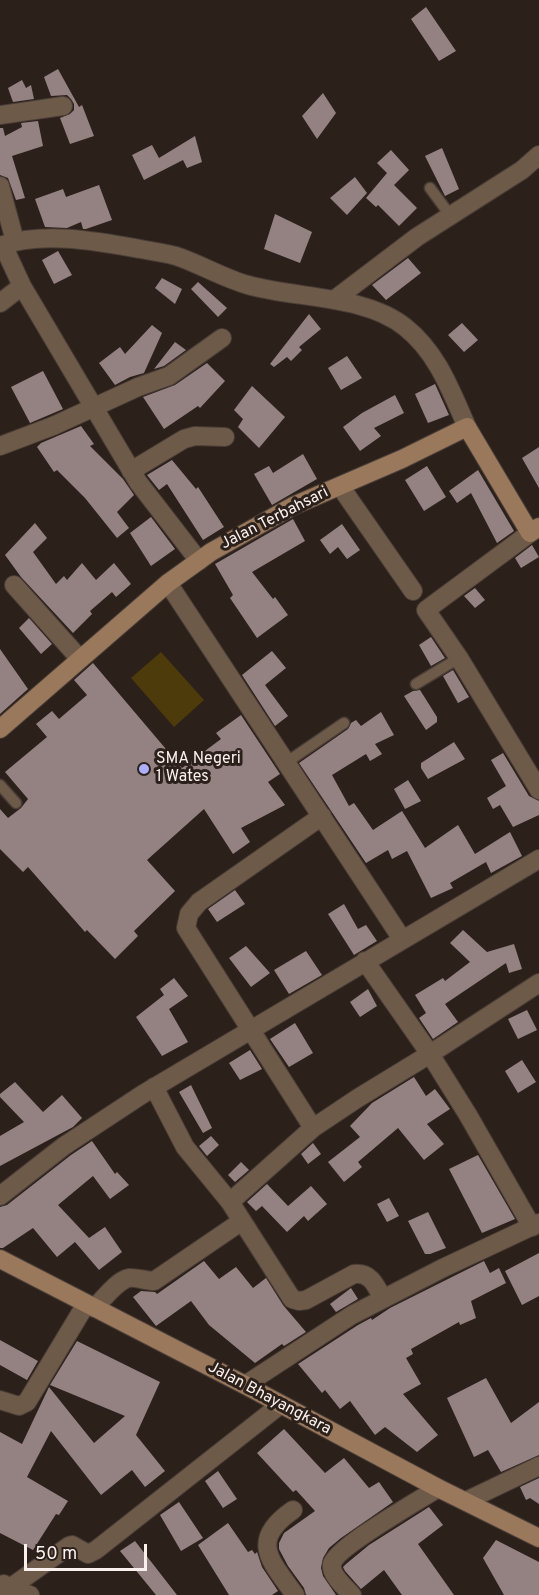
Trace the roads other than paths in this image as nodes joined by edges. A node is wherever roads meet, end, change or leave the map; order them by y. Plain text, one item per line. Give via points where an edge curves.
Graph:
1 (63, 106) dead end
2 (0, 115) edge
3 (539, 155) edge
4 (0, 186) edge
5 (430, 188) dead end
6 (450, 215) junction
7 (6, 244) edge
8 (22, 286) junction
9 (334, 300) junction
10 (0, 303) edge
11 (222, 338) dead end
12 (93, 408) junction
13 (467, 427) junction
14 (225, 437) dead end
15 (0, 446) edge
16 (131, 471) junction
17 (340, 486) junction
18 (534, 530) edge
19 (199, 561) junction
20 (168, 583) junction
21 (14, 585) dead end
22 (420, 602) junction
23 (459, 658) junction
24 (80, 659) junction
25 (416, 684) dead end
26 (344, 723) dead end
27 (0, 729) edge
28 (287, 762) junction
29 (0, 785) edge
30 (539, 790) edge
31 (16, 803) dead end
32 (322, 816) junction
33 (539, 859) edge
34 (402, 939) junction
35 (364, 961) junction
36 (539, 983) edge
37 (250, 1030) junction
38 (430, 1054) junction
39 (154, 1087) junction
40 (314, 1128) junction
41 (0, 1196) edge
42 (230, 1202) junction
43 (242, 1221) junction
44 (536, 1225) edge
45 (0, 1259) edge
46 (383, 1299) junction
47 (90, 1306) junction
48 (245, 1385) junction
49 (0, 1400) edge
50 (280, 1405) junction
51 (539, 1466) edge
52 (438, 1488) junction
53 (466, 1501) junction
54 (293, 1510) dead end
55 (539, 1538) edge
56 (3, 1588) edge
57 (30, 1595) edge
58 (295, 1595) edge
59 (352, 1595) edge

1 - 2 street
3 - 6 street
4 - 7 street
5 - 6 lane
6 - 9 street
7 - 8 street
7 - 9 street via 57,239 95,241 175,256 247,285
8 - 10 street
8 - 12 street
9 - 13 street via 382,313 417,337 442,371
11 - 12 street via 169,376
12 - 15 street
12 - 16 street
13 - 17 street, Jalan Terbahsari
13 - 18 street
14 - 16 street via 184,439
16 - 19 street
17 - 19 street, Jalan Terbahsari via 293,506
17 - 22 street
18 - 22 street
19 - 20 street, Jalan Terbahsari
20 - 24 street, Jalan Terbahsari
20 - 28 street
21 - 24 street
22 - 23 street
23 - 25 lane
23 - 30 street
24 - 27 street, Jalan Terbahsari
26 - 28 lane
28 - 32 street
29 - 31 lane
32 - 34 street
32 - 37 street via 199,902 187,921 186,928
33 - 34 street
34 - 35 street
35 - 37 street
35 - 38 street
36 - 38 street
37 - 39 street
37 - 40 street
38 - 40 street
38 - 44 street
39 - 41 street via 64,1146
39 - 42 street via 185,1147
40 - 42 street
42 - 43 street
43 - 46 street via 292,1299 306,1300 362,1273 374,1280
43 - 47 street via 154,1281 133,1278 121,1282
44 - 46 street
45 - 47 street, Jalan Bhayangkara
46 - 48 street
47 - 48 street, Jalan Bhayangkara
47 - 49 street via 27,1402 19,1406
48 - 50 street, Jalan Bhayangkara
50 - 52 street, Jalan Bhayangkara
50 - 56 street via 96,1550 88,1554 69,1546
51 - 53 street
52 - 53 street, Jalan Bhayangkara
52 - 59 street via 336,1557 333,1572
53 - 55 street, Jalan Bhayangkara
54 - 58 street via 274,1529 266,1547
56 - 57 street

